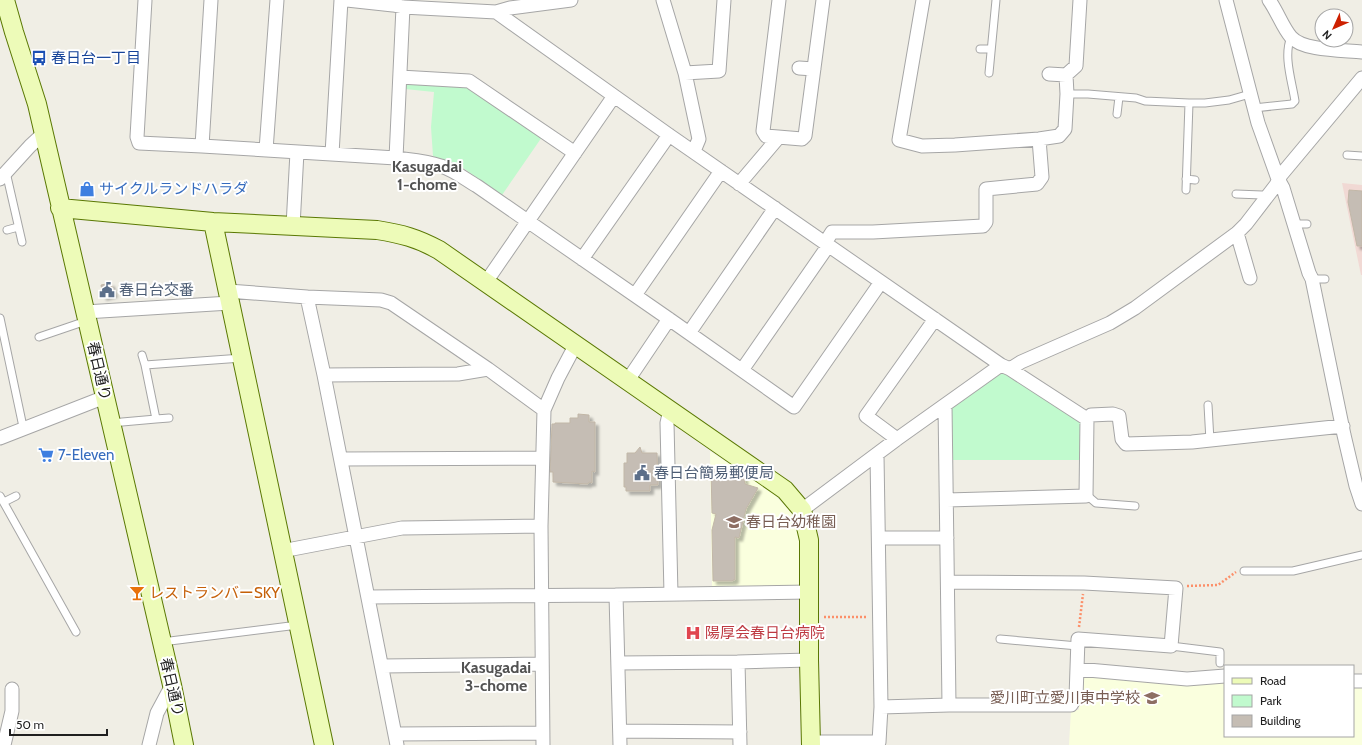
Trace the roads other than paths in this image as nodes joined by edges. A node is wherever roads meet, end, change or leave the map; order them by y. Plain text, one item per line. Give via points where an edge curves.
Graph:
1 (5, 0) edge
2 (145, 0) edge
3 (211, 0) edge
4 (277, 0) edge
5 (341, 0) edge
6 (347, 0) edge
7 (571, 0) edge
8 (663, 0) edge
9 (724, 0) edge
10 (779, 0) edge
11 (823, 0) edge
12 (923, 0) edge
13 (996, 0) edge
14 (1080, 0) edge
15 (1226, 0) edge
16 (1268, 0) edge
17 (397, 4) edge
18 (496, 12) junction
19 (7, 35) edge
20 (1291, 37) junction
21 (980, 48) dead end
22 (992, 49) junction
23 (1362, 52) edge
24 (798, 68) dead end
25 (814, 69) junction
26 (685, 73) junction
27 (989, 73) dead end
28 (1049, 74) dead end
29 (1066, 75) junction
30 (400, 77) junction
31 (1362, 78) edge
32 (1067, 94) junction
33 (1250, 94) junction
34 (614, 96) junction
35 (1119, 97) junction
36 (1189, 103) junction
37 (1254, 108) junction
38 (1117, 114) dead end
39 (44, 133) junction
40 (669, 134) junction
41 (778, 138) junction
42 (1039, 139) junction
43 (202, 146) junction
44 (266, 150) junction
45 (694, 151) junction
46 (297, 152) junction
47 (575, 153) junction
48 (332, 154) junction
49 (1347, 155) dead end
50 (1362, 156) edge
51 (396, 158) junction
52 (721, 170) junction
53 (3, 176) edge
54 (1278, 179) junction
55 (1186, 180) junction
56 (1195, 180) dead end
57 (739, 184) junction
58 (1186, 190) dead end
59 (1236, 194) dead end
60 (1266, 198) junction
61 (60, 208) junction
62 (775, 208) junction
63 (528, 221) junction
64 (213, 222) junction
65 (293, 226) junction
66 (18, 227) junction
67 (8, 230) dead end
68 (1237, 232) junction
69 (22, 242) dead end
70 (826, 244) junction
71 (582, 259) junction
72 (1250, 278) dead end
73 (486, 282) junction
74 (881, 282) junction
75 (635, 295) junction
76 (229, 297) junction
77 (307, 297) junction
78 (86, 317) junction
79 (0, 318) edge
80 (670, 319) junction
81 (935, 319) junction
82 (689, 333) junction
83 (39, 337) dead end
84 (576, 344) junction
85 (142, 355) dead end
86 (9, 357) junction
87 (0, 358) edge
88 (242, 358) junction
89 (144, 365) junction
90 (1006, 366) junction
91 (488, 369) junction
92 (742, 370) junction
93 (324, 375) junction
94 (628, 380) junction
95 (105, 397) junction
96 (1208, 404) dead end
97 (945, 405) junction
98 (544, 410) junction
99 (670, 410) junction
100 (169, 418) dead end
101 (156, 419) junction
102 (1087, 419) junction
103 (111, 423) junction
104 (1343, 426) junction
105 (25, 429) junction
106 (0, 438) edge
107 (897, 439) junction
108 (1210, 441) junction
109 (877, 455) junction
110 (542, 458) junction
111 (341, 459) junction
112 (16, 496) dead end
113 (1086, 496) junction
114 (2, 499) edge
115 (947, 500) junction
116 (1359, 503) edge
117 (1136, 506) dead end
118 (802, 510) junction
119 (541, 526) junction
120 (356, 536) junction
121 (879, 538) junction
122 (947, 538) junction
123 (282, 551) junction
124 (1362, 555) edge
125 (1244, 571) road end
126 (948, 582) junction
127 (810, 592) junction
128 (671, 594) junction
129 (542, 595) junction
130 (616, 595) junction
131 (368, 597) junction
132 (298, 625) junction
133 (76, 632) dead end
134 (1012, 632) dead end
135 (1000, 639) dead end
136 (1012, 640) junction
137 (162, 642) junction
138 (1078, 643) junction
139 (1171, 646) junction
140 (809, 660) junction
141 (738, 662) junction
142 (618, 663) junction
143 (1220, 663) dead end
144 (542, 664) junction
145 (382, 666) junction
146 (1077, 669) junction
147 (1224, 676) edge
148 (172, 685) junction
149 (12, 689) dead end
150 (949, 705) junction
151 (881, 707) junction
152 (5, 719) edge
153 (620, 731) junction
154 (740, 738) edge
155 (543, 739) edge
156 (396, 740) edge
157 (811, 743) edge
158 (4, 745) edge
159 (149, 745) edge
160 (184, 745) edge
161 (324, 745) edge
162 (620, 745) edge

1 - 19 street, 春日通り
2 - 43 street via 137,137 139,143
3 - 43 street
4 - 44 street
5 - 48 street
6 - 17 street
7 - 18 street
8 - 26 street
9 - 26 street via 719,71
10 - 41 street via 763,131 766,136
11 - 25 street
12 - 42 street via 894,141 922,146 955,141
13 - 22 lane
14 - 29 street via 1076,66
15 - 33 street via 1230,35
16 - 20 street
17 - 18 street
17 - 30 street
18 - 34 street
19 - 39 street, 春日通り via 37,104
20 - 23 street via 1300,44 1311,47
20 - 37 lane via 1288,60 1295,101 1292,104
21 - 22 lane
22 - 27 lane
24 - 25 street
25 - 41 street via 805,136 802,139
26 - 45 street via 699,139
28 - 29 street
29 - 32 street
30 - 47 street via 470,81
30 - 51 street
31 - 54 street
32 - 35 lane
32 - 42 street via 1065,129 1059,136
33 - 36 lane via 1229,100
33 - 37 street
34 - 40 street
34 - 47 street
35 - 36 lane
35 - 38 lane
36 - 55 lane
37 - 54 street
39 - 53 street
39 - 61 street, 春日通り
40 - 45 street
40 - 71 street
41 - 57 street
42 - 70 street via 1042,177 1037,184 986,189 986,222 983,226 941,225 873,232 832,232
43 - 44 street
44 - 46 street
45 - 52 street
46 - 48 street
46 - 65 street
47 - 63 street
48 - 51 street
49 - 50 lane
51 - 63 street via 440,166 458,174
52 - 57 street
52 - 75 street
53 - 66 lane
54 - 60 street
54 - 104 street via 1300,224 1309,273 1319,279 1341,400
55 - 56 lane
55 - 58 lane
57 - 62 street
59 - 60 lane via 1262,195
60 - 68 street
61 - 64 street
61 - 78 street, 春日通り
62 - 70 street
62 - 82 street
63 - 71 street
63 - 73 street
64 - 65 street
64 - 76 street
65 - 73 street via 377,230 401,234 421,240 439,250
66 - 67 lane
66 - 69 lane
68 - 72 street
68 - 90 street via 1135,308 1110,323
70 - 74 street
70 - 92 street
71 - 75 street
73 - 84 street
74 - 81 street
74 - 92 street via 794,407
75 - 80 street
76 - 77 street
76 - 78 street
76 - 88 street
77 - 91 street via 381,300 391,303
77 - 93 street
78 - 83 lane
78 - 95 street, 春日通り
79 - 86 lane
80 - 82 street
80 - 94 street
81 - 90 street
81 - 107 street via 866,416
82 - 92 street
84 - 94 street
84 - 98 street
85 - 89 lane
86 - 87 lane
86 - 105 lane
88 - 89 lane
88 - 123 street
89 - 101 lane
90 - 97 street
90 - 102 street
91 - 93 street via 458,374
91 - 98 street
93 - 111 street
94 - 99 street
95 - 103 street, 春日通り
95 - 105 street
96 - 108 lane
97 - 107 street
97 - 115 street
98 - 110 street
99 - 118 street via 785,490
99 - 128 street via 667,423
100 - 101 lane
101 - 103 lane
102 - 108 street via 1091,415 1119,416 1122,439 1126,444
102 - 113 street
103 - 137 street, 春日通り
104 - 108 street
104 - 116 street
105 - 106 street
107 - 109 street
109 - 118 street
109 - 121 street
110 - 111 street
110 - 119 street
111 - 120 street
112 - 114 lane
113 - 115 street
113 - 117 lane via 1096,503
114 - 133 lane
115 - 122 street
118 - 127 street via 809,540
119 - 120 street via 402,528
119 - 129 street
120 - 123 street
120 - 131 street
121 - 122 street
121 - 151 street
122 - 126 street
123 - 132 street
124 - 125 lane via 1293,571
126 - 139 street via 1084,583 1176,588
126 - 150 street
127 - 128 street
127 - 140 street
128 - 130 street
129 - 130 street
129 - 131 street
129 - 144 street
130 - 142 street
131 - 145 street
132 - 137 lane
132 - 161 street
134 - 136 lane
135 - 136 lane
136 - 138 lane
137 - 148 street, 春日通り
138 - 139 street
138 - 146 street
139 - 143 lane via 1220,652
140 - 141 street
140 - 157 street
141 - 142 street
141 - 154 street
142 - 153 street
144 - 145 street
144 - 155 street
145 - 156 street
146 - 147 street via 1187,679
146 - 150 street via 1076,698 1071,705
148 - 159 street via 157,713
148 - 160 street, 春日通り
149 - 152 street via 12,711
150 - 151 street
151 - 157 street via 879,742
152 - 158 street
153 - 154 street
153 - 162 street
155 - 156 street

